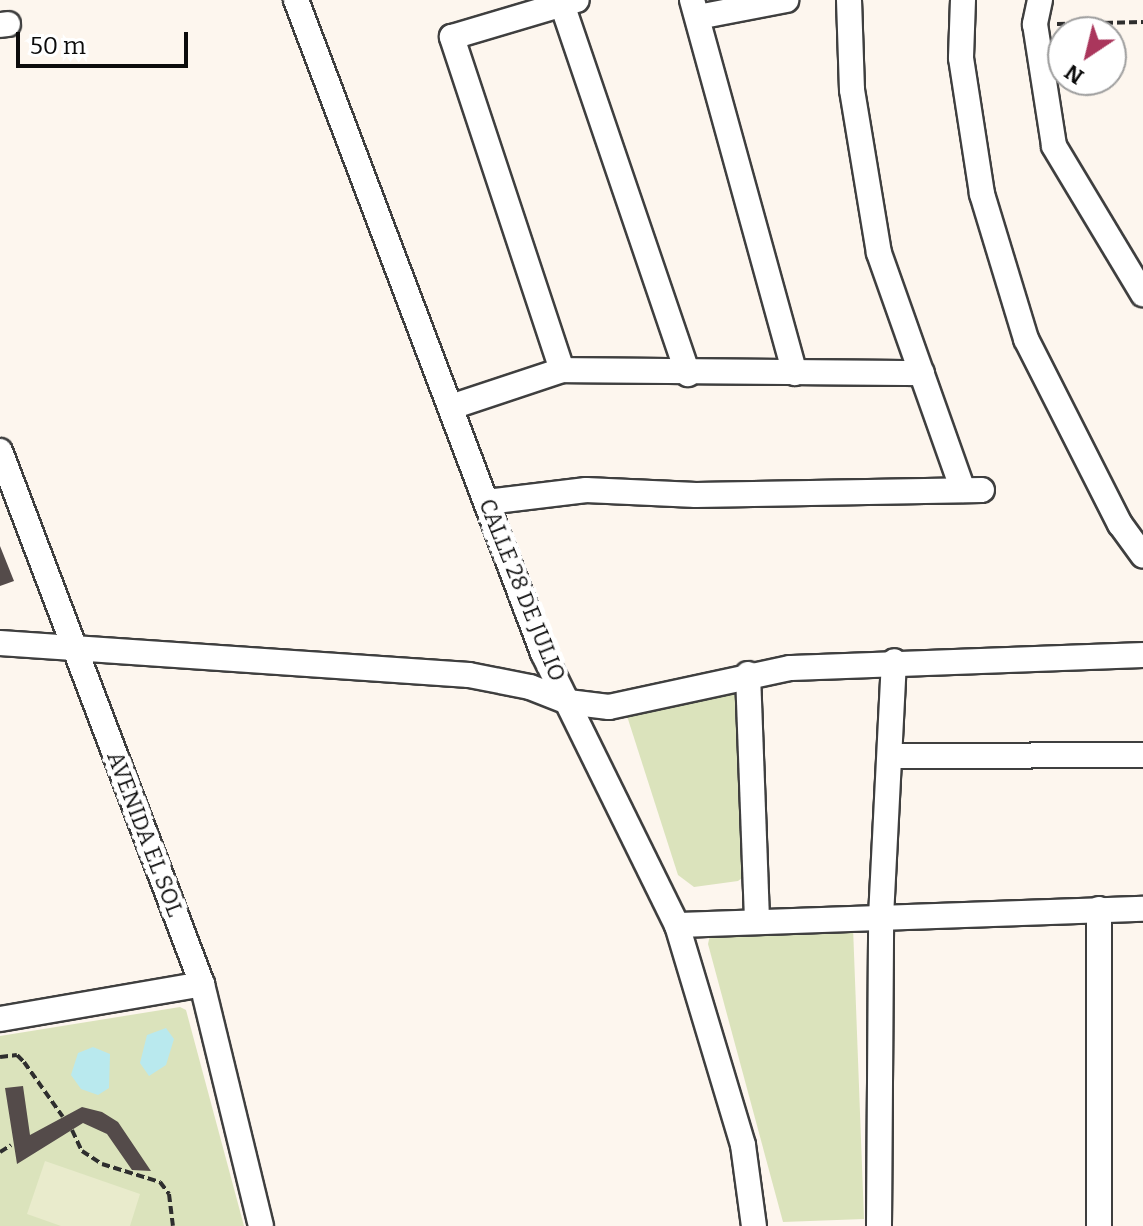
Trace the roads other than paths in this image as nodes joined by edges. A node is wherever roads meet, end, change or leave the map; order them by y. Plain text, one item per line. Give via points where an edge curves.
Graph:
1 (296, 0) edge
2 (786, 0) edge
3 (849, 0) edge
4 (963, 0) edge
5 (1040, 0) edge
6 (570, 2) edge
7 (695, 9) edge
8 (1143, 294) edge
9 (562, 370) junction
10 (795, 373) junction
11 (922, 373) junction
12 (688, 374) junction
13 (451, 407) junction
14 (0, 451) edge
15 (487, 502) junction
16 (1143, 556) edge
17 (0, 643) edge
18 (72, 644) junction
19 (1143, 655) edge
20 (894, 661) junction
21 (748, 674) junction
22 (568, 702) junction
23 (1143, 755) edge
24 (890, 756) junction
25 (1099, 909) junction
26 (1143, 909) edge
27 (881, 917) junction
28 (757, 922) junction
29 (677, 925) junction
30 (202, 984) junction
31 (0, 1019) edge
32 (261, 1226) edge
33 (754, 1226) edge
34 (879, 1226) edge
35 (1099, 1226) edge

1 - 13 street, CALLE 28 DE JULIO
2 - 7 street
3 - 11 street via 852,90 879,253
4 - 16 street via 961,58 982,194 1026,339 1120,524
5 - 8 street via 1035,24 1054,146
6 - 9 street via 452,37
6 - 12 street
7 - 10 street
9 - 12 street
9 - 13 street
10 - 11 street
10 - 12 street
11 - 15 street via 972,490 696,495 586,490
13 - 15 street, CALLE 28 DE JULIO
14 - 18 street, AVENIDA EL SOL
15 - 22 street, CALLE 28 DE JULIO via 543,653
17 - 18 street
18 - 22 street via 469,675 530,687
18 - 30 street, AVENIDA EL SOL
19 - 20 street
20 - 21 street
20 - 24 street
21 - 22 street via 638,703 609,707
21 - 28 street
22 - 29 street, CALLE 28 DE JULIO
23 - 24 street
24 - 27 street
25 - 26 street
25 - 27 street
25 - 35 street
27 - 28 street
27 - 34 street
28 - 29 street
29 - 33 street, CALLE 28 DE JULIO via 743,1145
30 - 31 street
30 - 32 street, AVENIDA EL SOL

